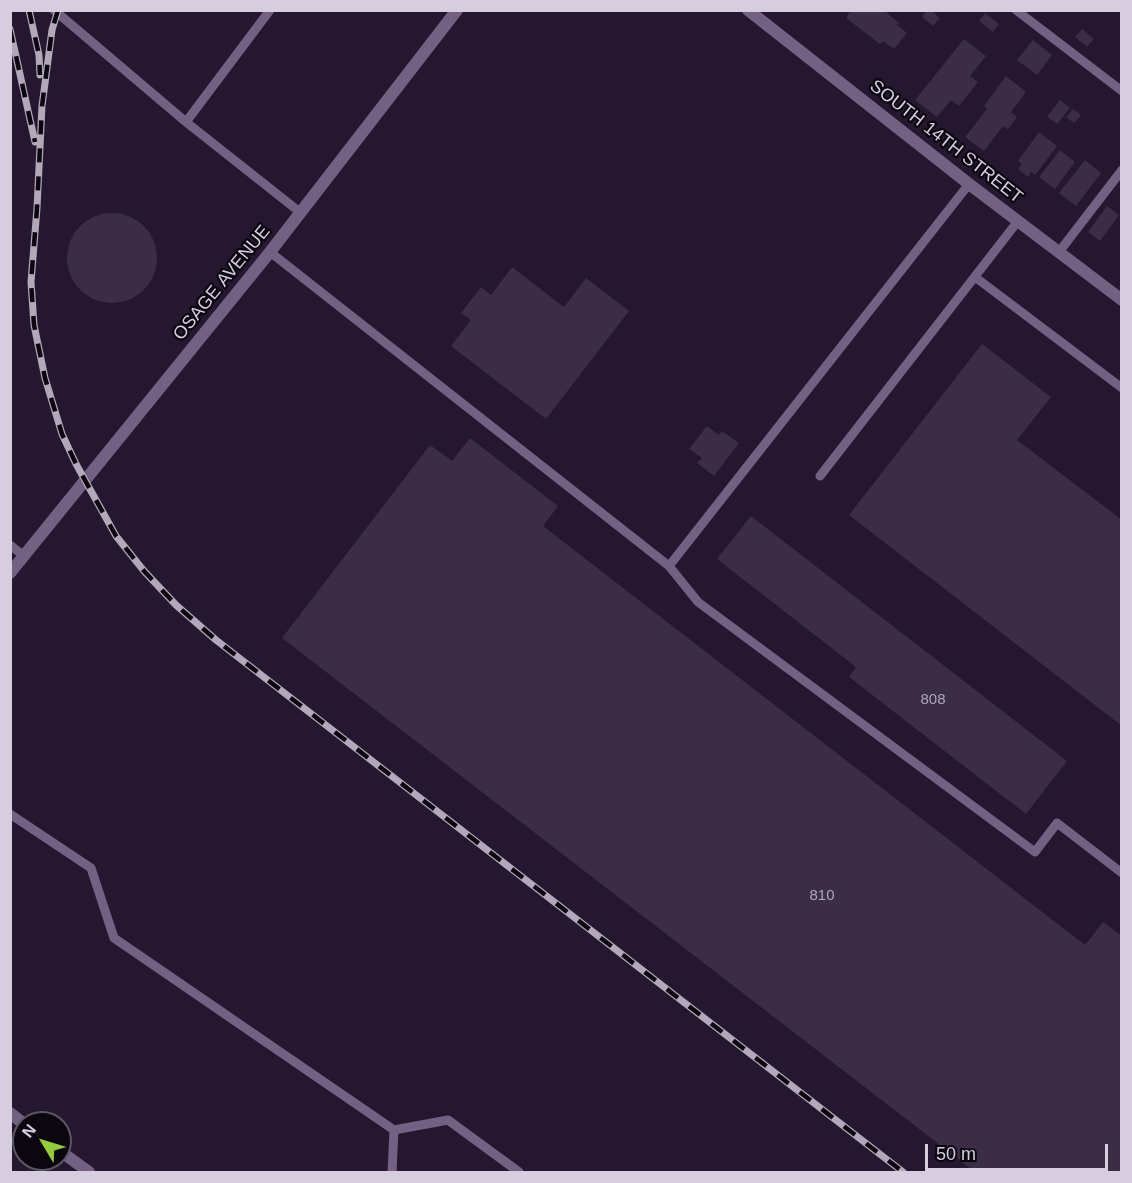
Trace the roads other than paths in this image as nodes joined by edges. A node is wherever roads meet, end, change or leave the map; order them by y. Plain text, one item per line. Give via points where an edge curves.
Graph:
1 (54, 10) edge
2 (270, 10) edge
3 (457, 10) edge
4 (748, 10) edge
5 (1016, 10) edge
6 (1122, 91) edge
7 (186, 122) junction
8 (1122, 170) edge
9 (969, 184) junction
10 (301, 213) junction
11 (1018, 221) junction
12 (270, 252) junction
13 (1059, 252) junction
14 (975, 276) junction
15 (1122, 300) edge
16 (1122, 388) edge
17 (820, 476) dead end
18 (10, 546) edge
19 (24, 556) junction
20 (669, 566) junction
21 (10, 573) edge
22 (10, 814) edge
23 (1122, 873) edge
24 (394, 1130) junction
25 (72, 1160) edge
26 (89, 1173) edge
27 (392, 1173) edge
28 (519, 1173) edge

1 - 7 lane
2 - 7 lane
3 - 10 street, OSAGE AVENUE
4 - 9 street, SOUTH 14TH STREET
5 - 6 lane
7 - 10 lane
8 - 13 lane
9 - 11 street, SOUTH 14TH STREET
9 - 20 lane
10 - 12 street, OSAGE AVENUE
11 - 13 street, SOUTH 14TH STREET
11 - 14 lane
12 - 19 street, OSAGE AVENUE
12 - 20 lane
13 - 15 street, SOUTH 14TH STREET
14 - 16 lane
14 - 17 lane
18 - 19 lane
19 - 21 street, OSAGE AVENUE
20 - 23 lane via 699,602 1035,852 1057,823
22 - 24 lane via 91,868 114,938
24 - 27 lane
24 - 28 lane via 448,1120
25 - 26 street

